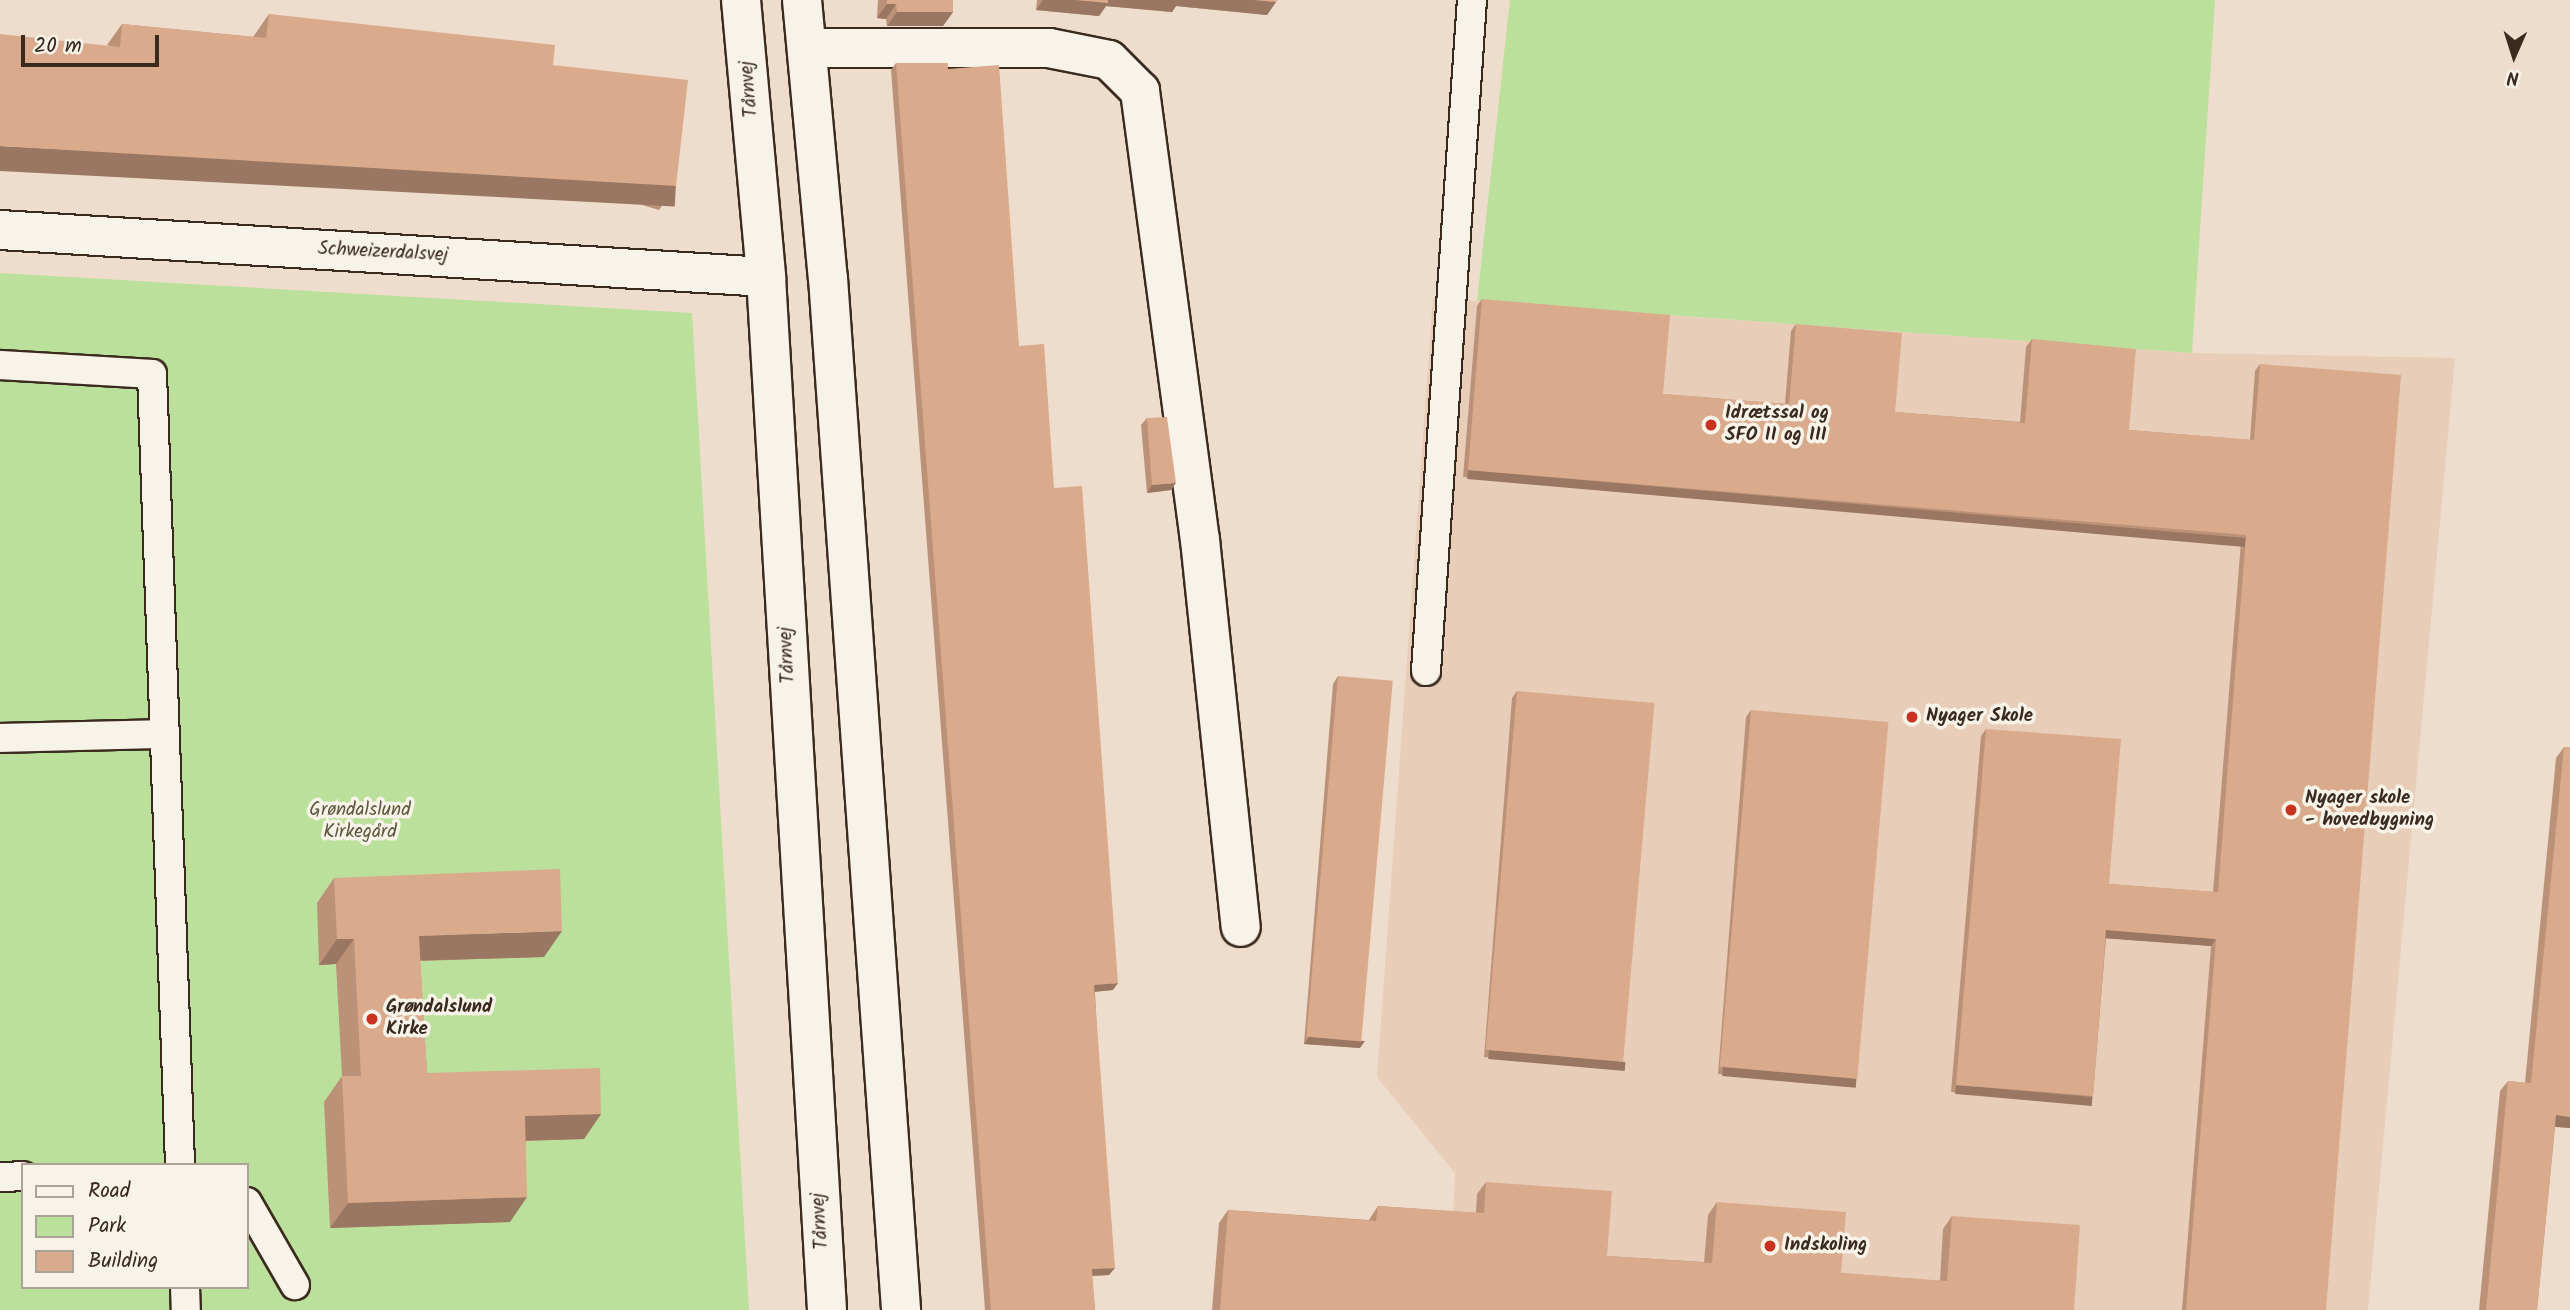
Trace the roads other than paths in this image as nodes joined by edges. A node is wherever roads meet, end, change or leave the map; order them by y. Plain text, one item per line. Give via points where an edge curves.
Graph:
1 (741, 0) edge
2 (802, 0) edge
3 (1472, 0) edge
4 (807, 48) junction
5 (0, 230) edge
6 (766, 277) junction
7 (0, 365) edge
8 (1426, 671) dead end
9 (165, 734) junction
10 (0, 738) edge
11 (1241, 927) dead end
12 (180, 1163) edge
13 (21, 1176) edge
14 (0, 1177) edge
15 (248, 1204) edge
16 (295, 1285) dead end
17 (186, 1289) edge
18 (186, 1310) edge
19 (827, 1310) edge
20 (901, 1310) edge

1 - 6 street, Tårnvej
2 - 4 street
3 - 8 lane
4 - 11 street via 1049,48 1109,61 1140,90 1200,540
4 - 20 street
5 - 6 street, Schweizerdalsvej
6 - 19 street, Tårnvej
7 - 9 lane via 152,374
9 - 10 lane
9 - 12 lane
13 - 14 lane
15 - 16 lane
17 - 18 lane

